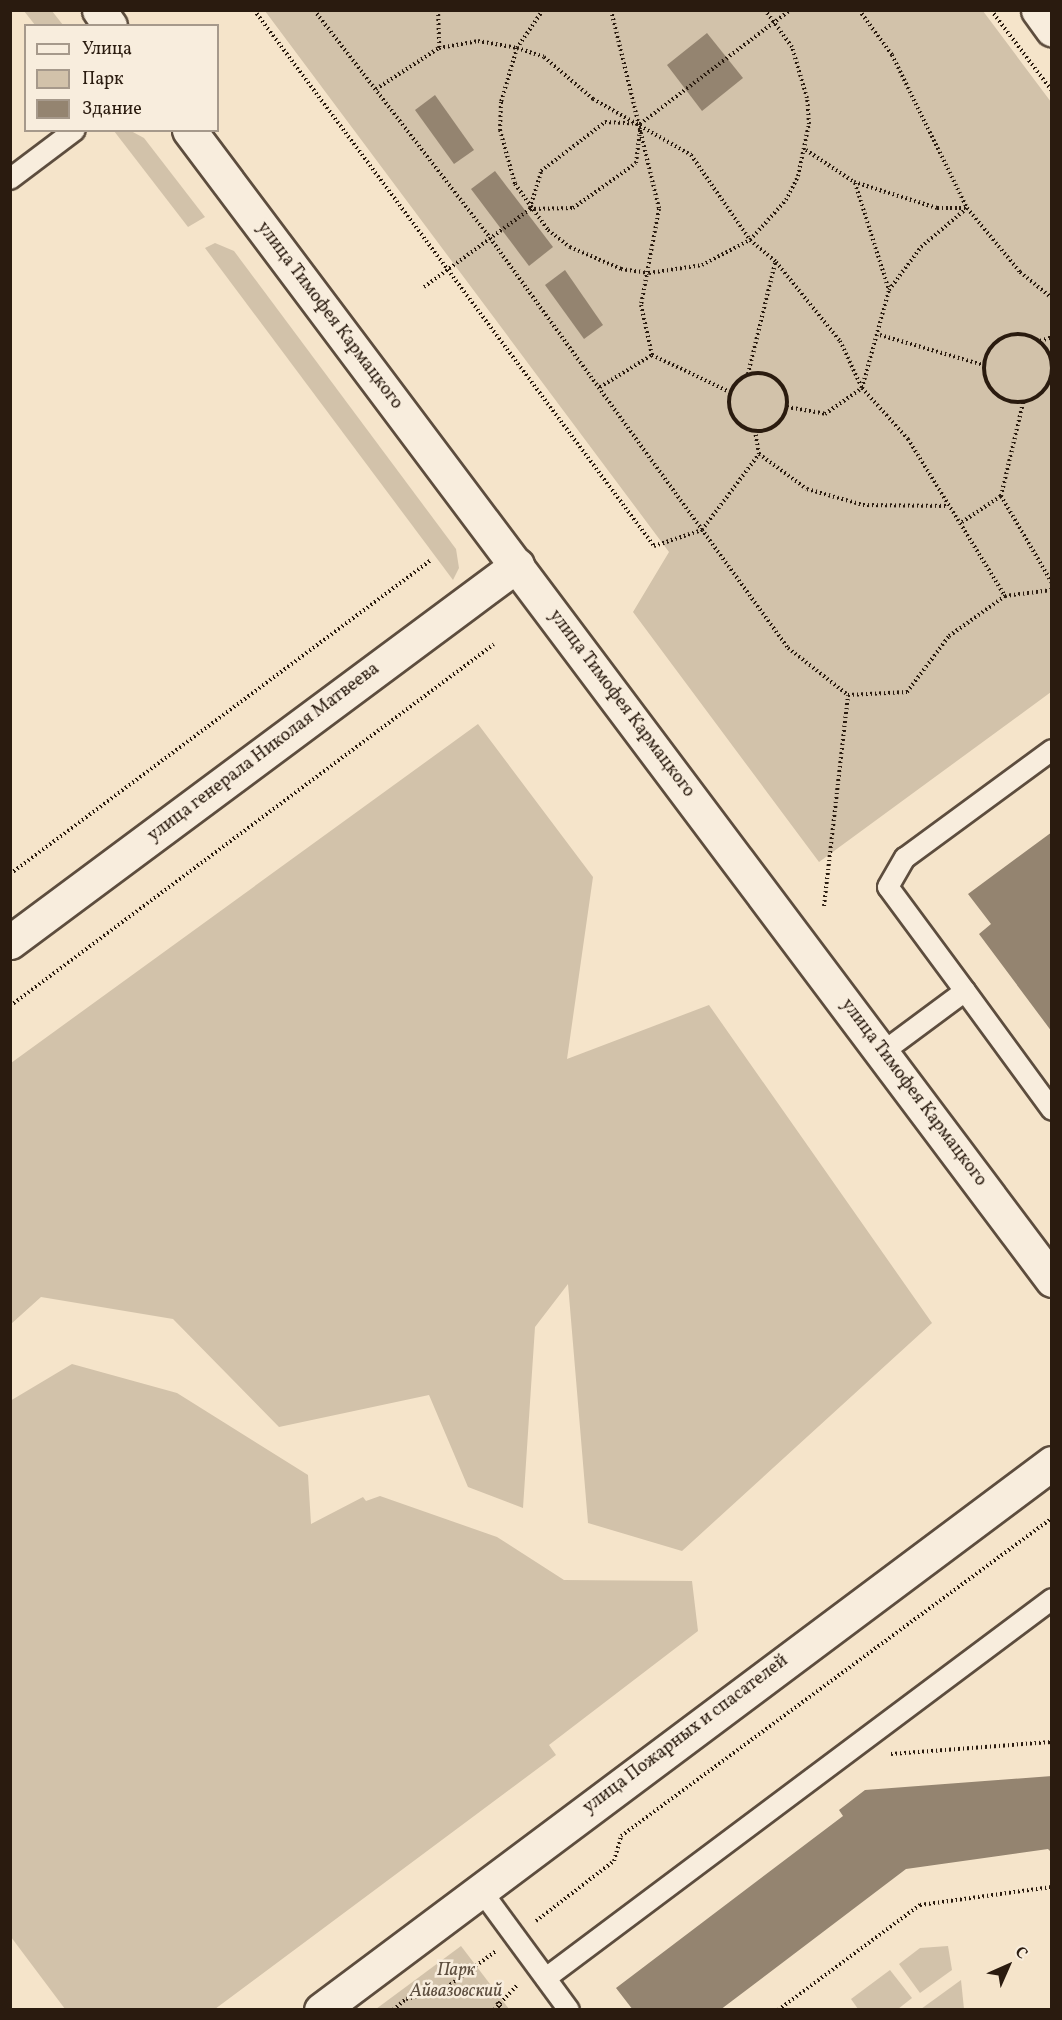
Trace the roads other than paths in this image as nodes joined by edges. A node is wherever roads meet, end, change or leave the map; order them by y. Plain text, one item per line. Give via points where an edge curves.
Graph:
1 (99, 10) edge
2 (1038, 10) edge
3 (109, 24) edge
4 (1052, 29) edge
5 (72, 132) edge
6 (191, 132) edge
7 (10, 179) edge
8 (517, 566) junction
9 (1052, 750) edge
10 (10, 942) edge
11 (965, 992) junction
12 (883, 1052) junction
13 (1052, 1110) edge
14 (1052, 1280) edge
15 (1052, 1463) edge
16 (1052, 1599) edge
17 (480, 1888) junction
18 (546, 1978) junction
19 (321, 2010) edge
20 (569, 2010) edge

1 - 3 street
2 - 4 street
5 - 7 lane
6 - 8 street, улица Тимофея Кармацкого
8 - 10 street, улица генерала Николая Матвеева
8 - 12 street, улица Тимофея Кармацкого
9 - 11 lane via 904,858 888,887
11 - 12 lane
11 - 13 lane
12 - 14 street, улица Тимофея Кармацкого
15 - 17 street, улица Пожарных и спасателей
16 - 18 lane
17 - 18 lane
17 - 19 street, улица Пожарных и спасателей
18 - 20 lane

